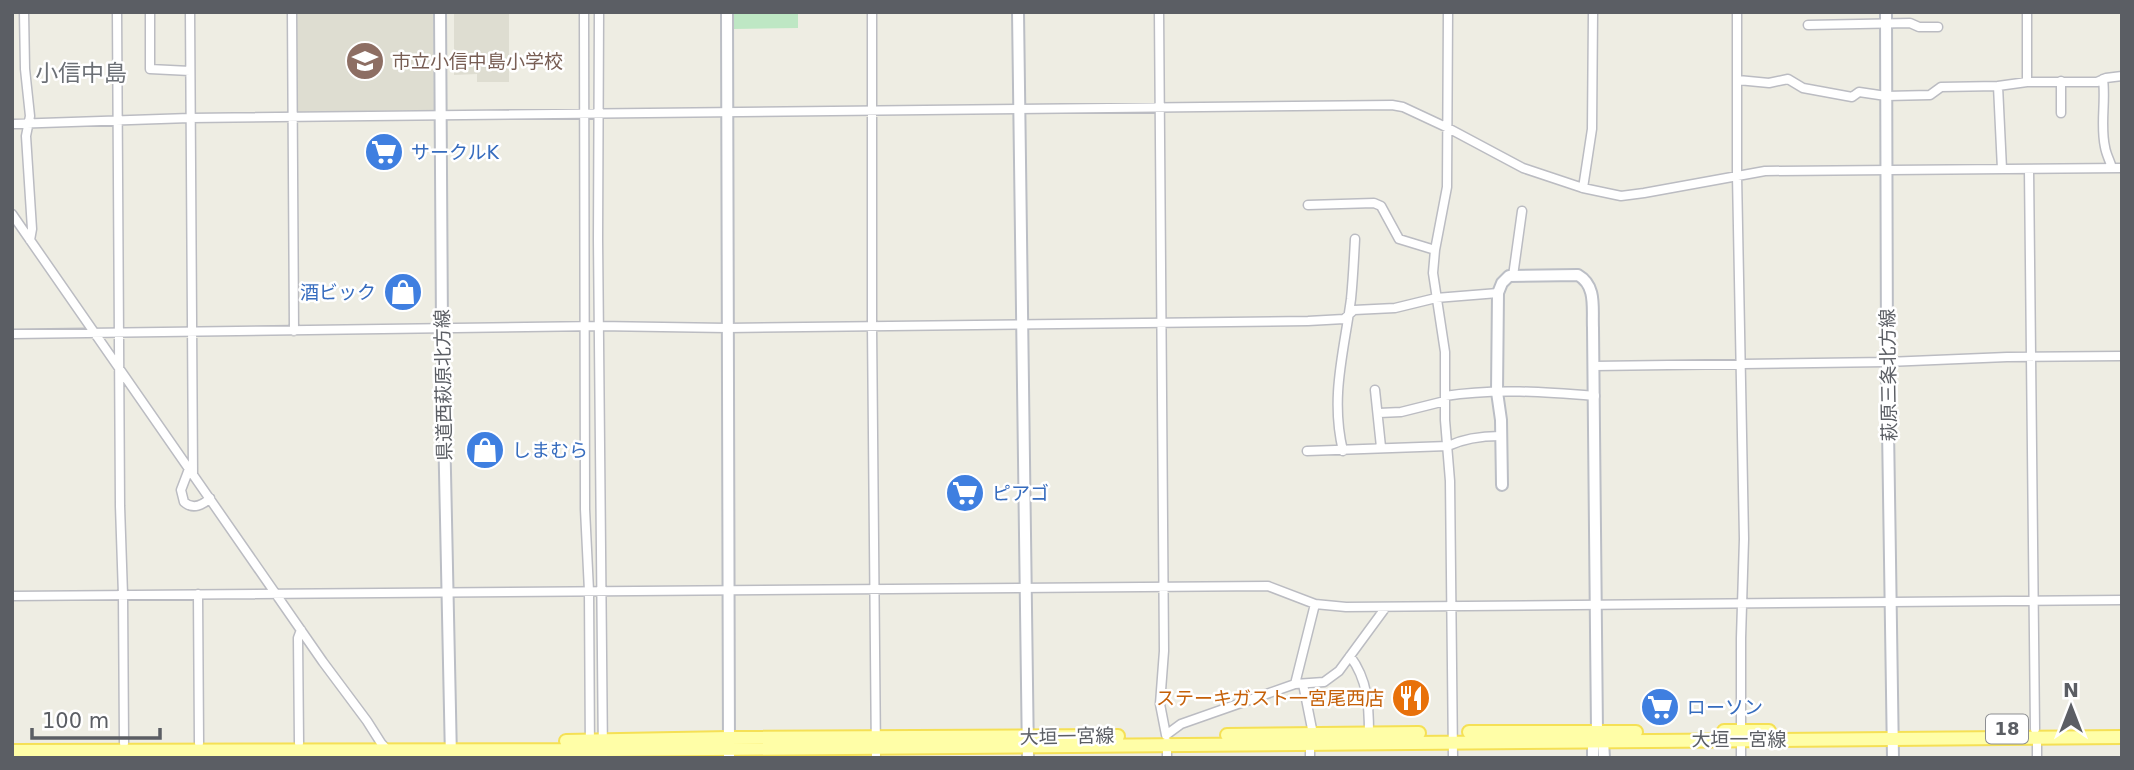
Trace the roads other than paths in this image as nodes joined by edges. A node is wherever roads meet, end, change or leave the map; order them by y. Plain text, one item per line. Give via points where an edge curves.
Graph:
1 (24, 12) edge
2 (117, 12) edge
3 (150, 12) edge
4 (190, 12) edge
5 (292, 12) edge
6 (440, 12) edge
7 (584, 12) edge
8 (599, 12) edge
9 (727, 12) edge
10 (872, 12) edge
11 (1018, 12) edge
12 (1159, 12) edge
13 (1448, 12) edge
14 (1593, 12) edge
15 (1737, 12) edge
16 (2028, 12) edge
17 (1886, 18) edge
18 (1808, 25) dead end
19 (1938, 27) dead end
20 (190, 71) junction
21 (2122, 76) edge
22 (2103, 79) junction
23 (1738, 80) junction
24 (2061, 81) junction
25 (2027, 82) junction
26 (1998, 86) junction
27 (1886, 96) junction
28 (1160, 107) junction
29 (1019, 109) junction
30 (872, 110) junction
31 (728, 112) junction
32 (599, 113) junction
33 (2062, 113) dead end
34 (585, 114) junction
35 (440, 115) junction
36 (190, 117) junction
37 (293, 117) junction
38 (117, 121) junction
39 (12, 124) edge
40 (30, 124) junction
41 (1448, 128) junction
42 (2117, 168) edge
43 (1887, 169) junction
44 (2002, 169) junction
45 (2029, 169) junction
46 (1737, 175) junction
47 (1583, 188) junction
48 (1308, 205) dead end
49 (1521, 211) dead end
50 (12, 214) edge
51 (1354, 239) dead end
52 (30, 240) junction
53 (1435, 250) junction
54 (1513, 276) junction
55 (1498, 293) junction
56 (1436, 298) junction
57 (1348, 315) junction
58 (1163, 322) junction
59 (1021, 324) junction
60 (598, 326) junction
61 (872, 326) junction
62 (584, 327) junction
63 (727, 328) junction
64 (442, 329) junction
65 (294, 331) junction
66 (192, 332) junction
67 (119, 333) junction
68 (12, 334) edge
69 (94, 334) junction
70 (2122, 356) edge
71 (2030, 357) junction
72 (1887, 362) junction
73 (1741, 364) junction
74 (1594, 366) junction
75 (119, 370) junction
76 (1375, 390) dead end
77 (1497, 392) junction
78 (1595, 396) junction
79 (1445, 398) junction
80 (1379, 413) junction
81 (1500, 436) junction
82 (1448, 446) junction
83 (1381, 447) junction
84 (1307, 451) dead end
85 (1343, 451) junction
86 (191, 472) junction
87 (1502, 485) dead end
88 (210, 498) junction
89 (1163, 586) junction
90 (1026, 588) junction
91 (876, 589) junction
92 (589, 592) junction
93 (601, 592) junction
94 (730, 592) junction
95 (447, 593) junction
96 (198, 594) junction
97 (123, 595) junction
98 (277, 595) junction
99 (12, 596) edge
100 (2035, 600) junction
101 (2122, 600) edge
102 (1891, 602) junction
103 (1315, 604) junction
104 (1742, 604) junction
105 (1595, 605) junction
106 (1386, 607) junction
107 (1451, 607) junction
108 (301, 631) junction
109 (1350, 656) junction
110 (1299, 684) junction
111 (2122, 728) edge
112 (2036, 733) junction
113 (1369, 734) junction
114 (1893, 734) junction
115 (1741, 735) junction
116 (1453, 737) junction
117 (2122, 737) edge
118 (1598, 738) junction
119 (1167, 739) junction
120 (1311, 739) junction
121 (12, 743) edge
122 (199, 743) junction
123 (876, 747) edge
124 (1028, 747) edge
125 (729, 748) edge
126 (596, 749) edge
127 (125, 750) edge
128 (300, 750) edge
129 (389, 750) edge
130 (451, 750) edge
131 (12, 751) edge
132 (1167, 758) edge
133 (1310, 758) edge
134 (1453, 758) edge
135 (1593, 758) edge
136 (1604, 758) edge
137 (1741, 758) edge
138 (1893, 758) edge
139 (2037, 758) edge

1 - 40 street
2 - 38 street
3 - 20 street via 150,69
4 - 20 street
5 - 37 street
6 - 35 street, 県道西萩原北方線
7 - 34 street
8 - 32 street
9 - 31 street
10 - 30 street
11 - 29 street
12 - 28 street
13 - 41 street
14 - 47 street via 1592,129
15 - 23 street
16 - 25 street
17 - 18 street
17 - 19 street
17 - 27 street, 萩原三条北方線
20 - 36 street
21 - 22 street
22 - 24 street
22 - 42 street via 2105,147
23 - 27 street via 1769,83 1788,79 1803,88 1834,94
23 - 46 street
24 - 25 street
24 - 33 street
25 - 26 street
26 - 27 street via 1941,87 1930,95
26 - 44 street
27 - 43 street, 萩原三条北方線
28 - 29 street
28 - 41 street via 1392,105
28 - 58 street
29 - 30 street
29 - 59 street
30 - 31 street
30 - 61 street
31 - 32 street
31 - 63 street
32 - 34 street
32 - 60 street
34 - 35 street
34 - 62 street
35 - 37 street
35 - 64 street, 県道西萩原北方線
36 - 37 street
36 - 38 street
36 - 66 street
37 - 65 street
38 - 40 street
38 - 67 street
39 - 40 street
40 - 52 street via 26,136
41 - 47 street via 1513,163
41 - 53 street via 1447,187
42 - 45 street
43 - 44 street
43 - 46 street
43 - 72 street, 萩原三条北方線
44 - 45 street
45 - 71 street
46 - 47 street via 1620,196
46 - 73 street
48 - 53 street via 1374,203 1381,206 1399,239
49 - 54 street
50 - 52 street
51 - 57 street
52 - 69 street
53 - 56 street
54 - 55 street via 1502,283
54 - 74 street via 1578,275 1586,280 1592,290
55 - 56 street
55 - 77 street
56 - 57 street via 1395,308 1354,310
56 - 79 street via 1445,352
57 - 58 street via 1308,321
57 - 85 street via 1337,408
58 - 59 street
58 - 89 street
59 - 61 street
59 - 90 street
60 - 62 street
60 - 63 street
60 - 93 street
61 - 63 street
61 - 91 street
62 - 64 street
62 - 92 street
63 - 94 street
64 - 65 street
64 - 95 street, 県道西萩原北方線
65 - 66 street
66 - 67 street
66 - 86 street
67 - 69 street
67 - 75 street
68 - 69 street
69 - 75 street
70 - 71 street
71 - 72 street
71 - 100 street
72 - 73 street
72 - 102 street, 萩原三条北方線
73 - 74 street
73 - 104 street
74 - 78 street
75 - 86 street
75 - 97 street
76 - 80 street
77 - 78 street
77 - 79 street
77 - 81 street
78 - 105 street
79 - 80 street via 1401,412
79 - 82 street
80 - 83 street
81 - 82 street
81 - 87 street
82 - 83 street
82 - 107 street
83 - 85 street
84 - 85 street
86 - 88 street
86 - 88 street via 181,490 184,502 201,505
88 - 98 street
89 - 90 street
89 - 103 street via 1268,586
89 - 119 street via 1160,704
90 - 91 street
90 - 124 street
91 - 94 street
91 - 123 street
92 - 93 street
92 - 95 street
92 - 126 street
93 - 94 street
93 - 126 street
94 - 125 street
95 - 98 street
95 - 130 street, 県道西萩原北方線
96 - 97 street
96 - 98 street
96 - 122 street
97 - 99 street
97 - 127 street
98 - 108 street
100 - 101 street
100 - 102 street
100 - 112 street
102 - 104 street
102 - 114 street, 萩原三条北方線
103 - 106 street
103 - 110 street
104 - 105 street
104 - 115 street
105 - 107 street
105 - 118 street
106 - 107 street
106 - 109 street
107 - 116 street
108 - 128 street
108 - 129 street
109 - 110 street via 1324,682
109 - 113 street via 1364,684
110 - 119 street via 1181,724
110 - 120 street
111 - 112 main road, 大垣一宮線 / 18
112 - 114 main road, 大垣一宮線 / 18
112 - 117 main road, 大垣一宮線 / 18
112 - 139 street
113 - 116 main road, 大垣一宮線 / 18
113 - 120 main road, 大垣一宮線 / 18
114 - 115 main road, 大垣一宮線 / 18
114 - 138 street, 萩原三条北方線
115 - 118 main road, 大垣一宮線 / 18
115 - 137 street
116 - 118 main road, 大垣一宮線 / 18
116 - 120 main road, 大垣一宮線 / 18
116 - 134 street
118 - 135 street
118 - 136 street
119 - 120 main road, 大垣一宮線 / 18
119 - 124 main road, 大垣一宮線 / 18
119 - 132 street
120 - 133 street
121 - 127 main road, 大垣一宮線 / 18
122 - 127 main road, 大垣一宮線 / 18
122 - 128 main road, 大垣一宮線 / 18
123 - 124 main road, 大垣一宮線 / 18
123 - 125 main road, 大垣一宮線 / 18
125 - 126 main road, 大垣一宮線 / 18
126 - 130 main road, 大垣一宮線 / 18
127 - 128 main road, 大垣一宮線 / 18
127 - 131 main road, 大垣一宮線 / 18
128 - 129 main road, 大垣一宮線 / 18
129 - 130 main road, 大垣一宮線 / 18

